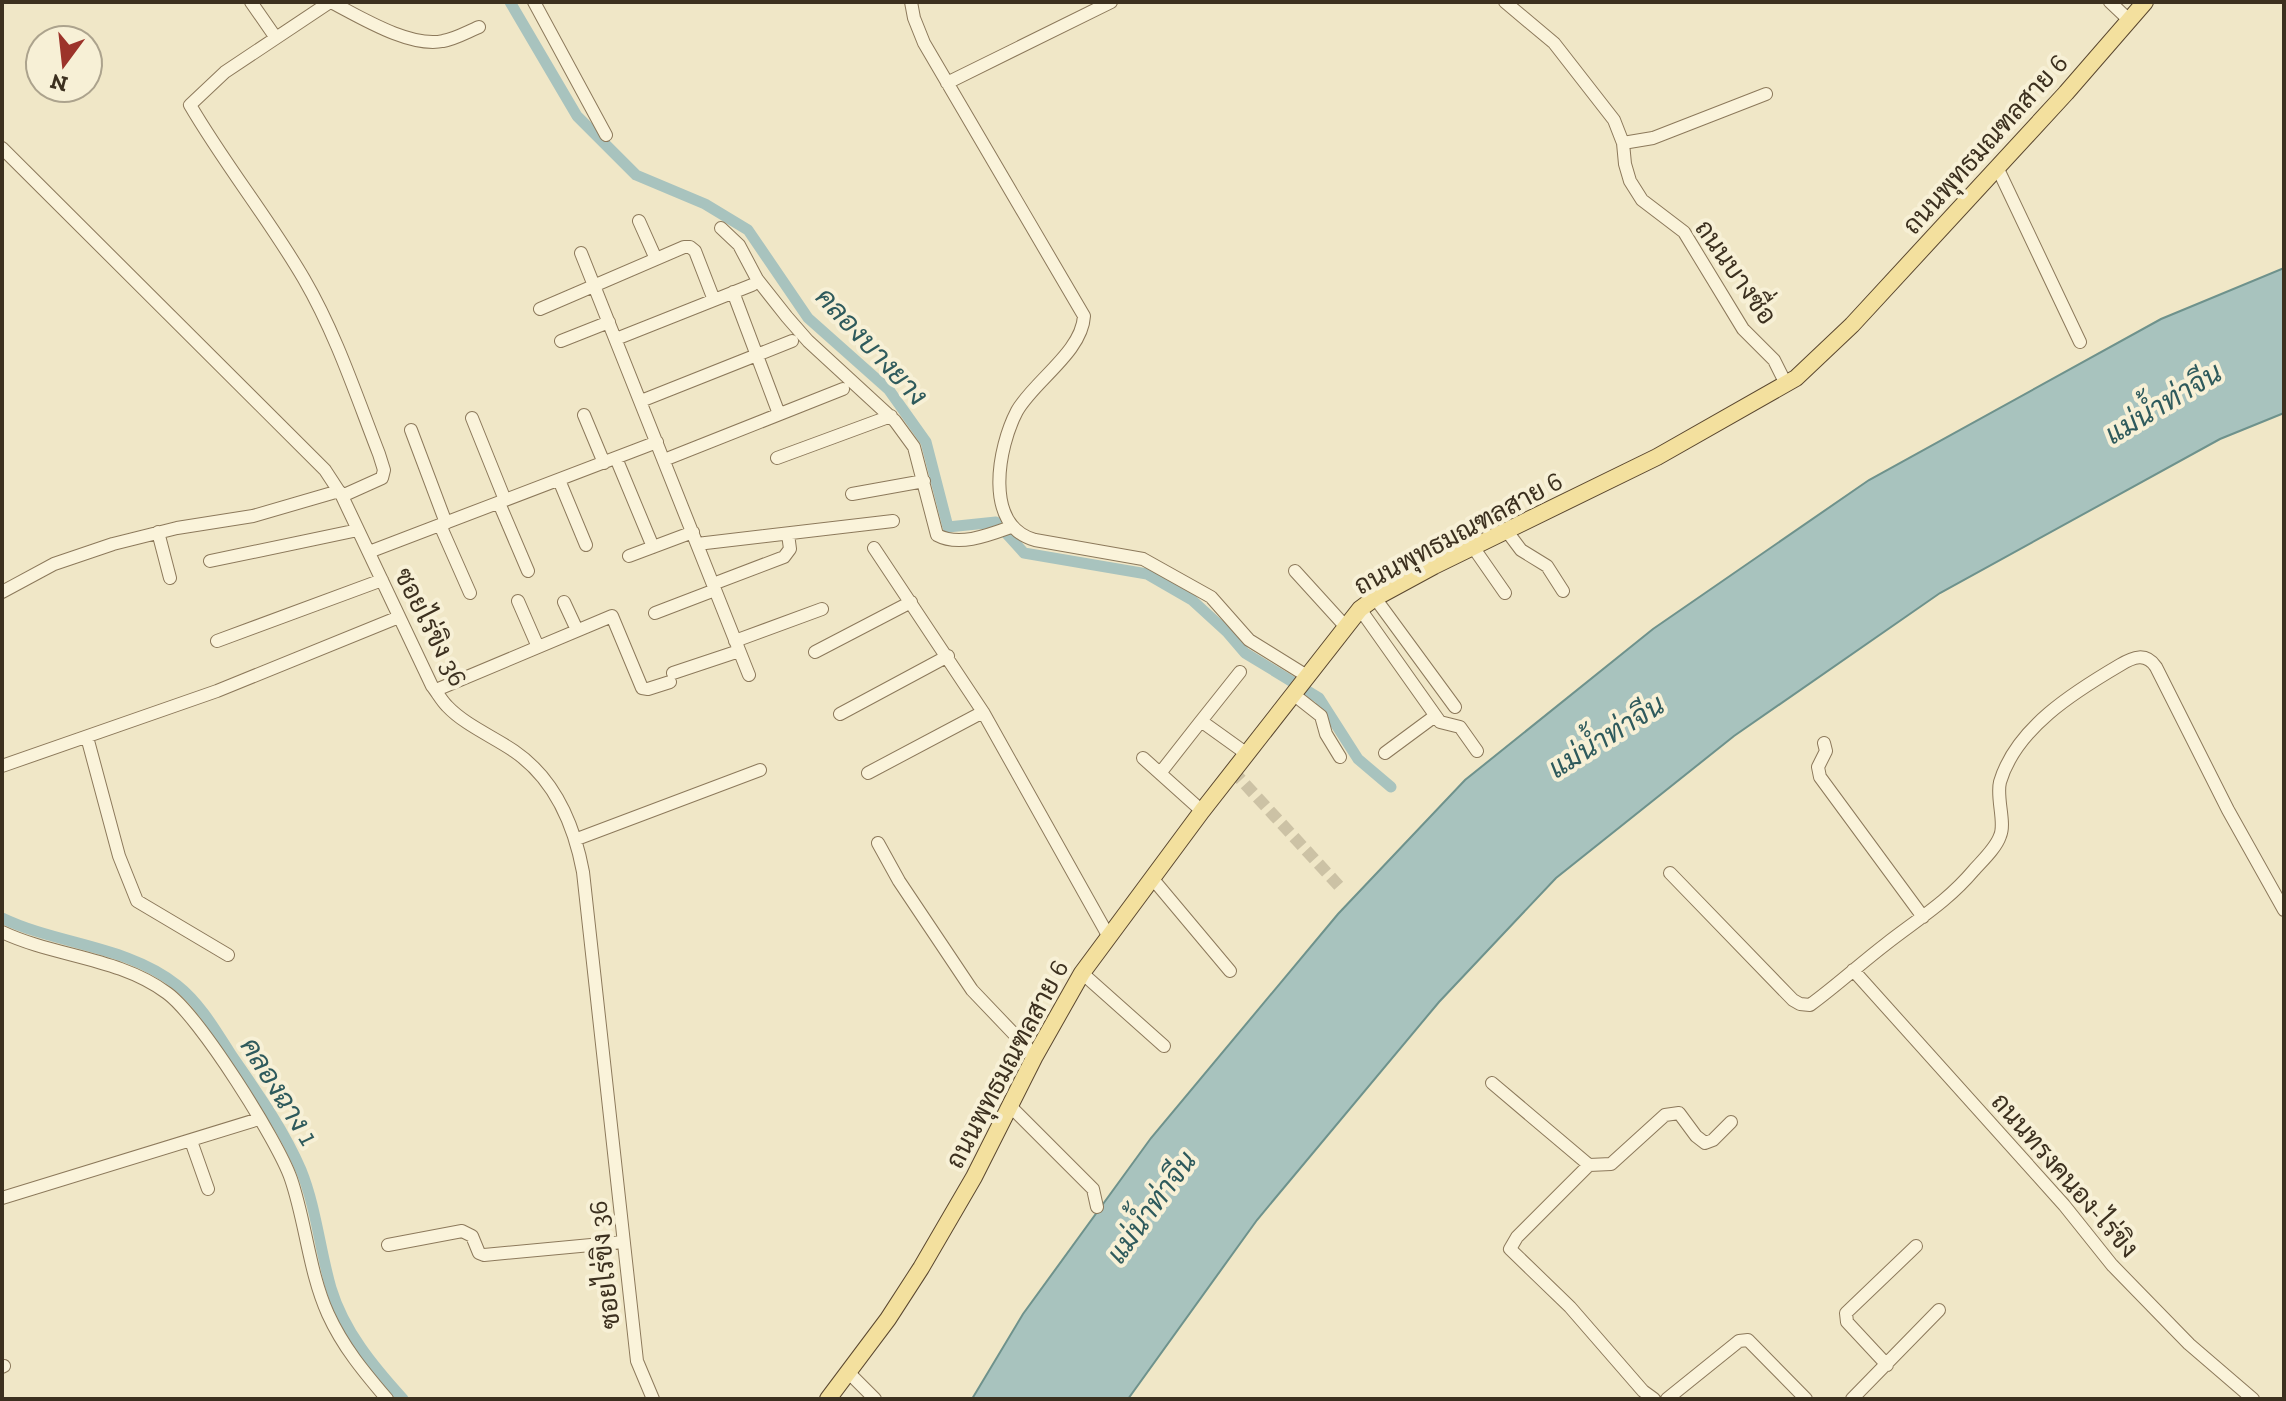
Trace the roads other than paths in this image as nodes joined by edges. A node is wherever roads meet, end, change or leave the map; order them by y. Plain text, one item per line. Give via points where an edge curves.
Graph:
1 (251, 2) edge
2 (330, 2) edge
3 (534, 2) edge
4 (911, 2) edge
5 (1111, 2) edge
6 (1505, 2) edge
7 (2110, 2) edge
8 (2145, 2) edge
9 (2129, 20) junction
10 (479, 27) dead end
11 (276, 38) junction
12 (947, 83) junction
13 (1766, 94) dead end
14 (606, 135) dead end
15 (1623, 143) junction
16 (2, 148) edge
17 (1997, 167) junction
18 (639, 221) dead end
19 (721, 228) dead end
20 (581, 253) dead end
21 (656, 259) junction
22 (752, 285) dead end
23 (594, 286) junction
24 (733, 292) junction
25 (714, 300) junction
26 (540, 309) dead end
27 (609, 322) junction
28 (616, 339) junction
29 (561, 341) dead end
30 (792, 341) dead end
31 (2080, 342) dead end
32 (755, 356) junction
33 (1786, 384) junction
34 (843, 389) dead end
35 (641, 401) junction
36 (779, 414) junction
37 (584, 415) dead end
38 (891, 416) junction
39 (472, 418) dead end
40 (411, 430) dead end
41 (657, 442) junction
42 (777, 458) dead end
43 (664, 460) junction
44 (610, 461) junction
45 (559, 480) junction
46 (924, 481) junction
47 (340, 494) junction
48 (852, 494) dead end
49 (502, 501) junction
50 (893, 521) dead end
51 (443, 524) junction
52 (1008, 528) junction
53 (358, 530) junction
54 (1506, 530) junction
55 (158, 532) junction
56 (788, 534) junction
57 (695, 538) junction
58 (586, 545) dead end
59 (653, 547) junction
60 (1473, 547) junction
61 (874, 548) dead end
62 (369, 552) junction
63 (629, 556) dead end
64 (210, 561) dead end
65 (528, 571) dead end
66 (1295, 571) dead end
67 (170, 578) dead end
68 (382, 580) junction
69 (714, 587) junction
70 (1563, 591) dead end
71 (2, 592) edge
72 (470, 593) dead end
73 (1505, 593) dead end
74 (1375, 598) junction
75 (518, 601) dead end
76 (564, 602) dead end
77 (911, 602) junction
78 (822, 609) dead end
79 (1360, 609) junction
80 (655, 613) dead end
81 (399, 617) junction
82 (1345, 626) junction
83 (577, 630) junction
84 (217, 641) dead end
85 (737, 646) junction
86 (538, 647) junction
87 (815, 652) dead end
88 (948, 656) junction
89 (1240, 672) dead end
90 (749, 675) dead end
91 (1307, 676) junction
92 (436, 690) junction
93 (1293, 694) junction
94 (1455, 707) dead end
95 (983, 712) junction
96 (840, 714) dead end
97 (1435, 716) junction
98 (1201, 721) junction
99 (87, 737) junction
100 (1824, 743) dead end
101 (1477, 751) dead end
102 (1385, 753) dead end
103 (1247, 754) junction
104 (1340, 757) dead end
105 (1143, 758) dead end
106 (2, 766) edge
107 (760, 770) dead end
108 (1161, 772) junction
109 (868, 773) dead end
110 (1202, 811) junction
111 (577, 839) junction
112 (878, 843) dead end
113 (1670, 873) dead end
114 (1152, 878) junction
115 (2283, 904) edge
116 (1923, 917) junction
117 (2, 932) edge
118 (1109, 937) junction
119 (228, 955) dead end
120 (1853, 970) junction
121 (1230, 971) dead end
122 (1082, 973) junction
123 (1164, 1046) dead end
124 (1035, 1056) junction
125 (1492, 1083) dead end
126 (1010, 1106) junction
127 (259, 1119) junction
128 (1731, 1122) dead end
129 (191, 1141) junction
130 (1589, 1165) junction
131 (208, 1189) dead end
132 (2, 1198) edge
133 (1097, 1207) dead end
134 (623, 1242) junction
135 (388, 1245) dead end
136 (1916, 1246) dead end
137 (1939, 1310) dead end
138 (1887, 1365) junction
139 (848, 1372) junction
140 (387, 1399) edge
141 (653, 1399) edge
142 (828, 1399) edge
143 (875, 1399) edge
144 (1654, 1399) edge
145 (1667, 1399) edge
146 (1806, 1399) edge
147 (1852, 1399) edge
148 (2253, 1399) edge

1 - 11 street
2 - 10 street via 422,41 442,42
2 - 11 street
3 - 14 street
4 - 12 street via 924,43
5 - 12 street
6 - 15 street, ถนนบางซื่อ via 1570,61 1614,120
7 - 9 street
8 - 9 main road, ถนนพุทธมณฑลสาย 6
9 - 17 main road, ถนนพุทธมณฑลสาย 6
11 - 47 street via 225,72 190,105 330,327 384,470 382,478
12 - 52 street via 1084,316 1067,352 1012,423 1000,480
13 - 15 street via 1653,138
15 - 33 street, ถนนบางซื่อ via 1628,173 1642,200 1684,232 1743,329 1774,360
16 - 47 street, ซอยไร่ขิง 36 via 325,470
17 - 31 street
17 - 33 main road, ถนนพุทธมณฑลสาย 6 via 1852,325
18 - 21 street
19 - 38 street via 808,341
20 - 23 street
21 - 23 street
21 - 25 street via 690,247
22 - 24 street
23 - 26 street
23 - 27 street
24 - 25 street
24 - 32 street
25 - 28 street
27 - 28 street
27 - 29 street
28 - 35 street
30 - 32 street
32 - 35 street
32 - 36 street
33 - 54 main road, ถนนพุทธมณฑลสาย 6 via 1657,457
34 - 36 street
35 - 41 street
36 - 43 street
37 - 44 street
38 - 42 street
38 - 46 street via 914,447
39 - 49 street
40 - 51 street
41 - 43 street
41 - 44 street
43 - 57 street
44 - 45 street
44 - 59 street
45 - 49 street
45 - 58 street
46 - 48 street
46 - 52 street via 937,535 951,540
47 - 53 street, ซอยไร่ขิง 36
47 - 55 street
49 - 51 street
49 - 65 street
50 - 56 street
51 - 62 street
51 - 72 street
52 - 91 street via 1035,540 1158,566 1211,597 1249,640
53 - 62 street, ซอยไร่ขิง 36
53 - 64 street
54 - 60 main road, ถนนพุทธมณฑลสาย 6
54 - 70 street via 1521,550 1547,566
55 - 67 street
55 - 71 street via 54,564
56 - 57 street
56 - 69 street via 790,549 784,557
57 - 59 street
57 - 69 street
59 - 63 street
60 - 73 street
60 - 74 main road, ถนนพุทธมณฑลสาย 6
61 - 77 street
62 - 68 street, ซอยไร่ขิง 36
66 - 82 street
68 - 81 street, ซอยไร่ขิง 36
68 - 84 street
69 - 80 street
69 - 85 street
74 - 79 main road, ถนนพุทธมณฑลสาย 6
74 - 94 street
75 - 86 street
76 - 83 street
77 - 87 street
77 - 88 street
78 - 85 street
79 - 82 main road, ถนนพุทธมณฑลสาย 6
79 - 97 street
81 - 92 street, ซอยไร่ขิง 36
81 - 99 street
82 - 91 main road, ถนนพุทธมณฑลสาย 6
83 - 85 street via 612,616 642,688 648,689
83 - 86 street
85 - 90 street
86 - 92 street
88 - 95 street
88 - 96 street
89 - 98 street
91 - 93 main road, ถนนพุทธมณฑลสาย 6
92 - 111 street, ซอยไร่ขิง 36 via 446,705 544,778
93 - 103 main road, ถนนพุทธมณฑลสาย 6
93 - 104 street via 1321,716
95 - 109 street
95 - 118 street
97 - 101 street via 1443,725 1460,727
97 - 102 street
98 - 103 street
98 - 108 street
99 - 106 street
99 - 119 street via 119,856 137,901
100 - 116 street via 1820,777
103 - 110 main road, ถนนพุทธมณฑลสาย 6
105 - 108 street
107 - 111 street
108 - 110 street
110 - 114 main road, ถนนพุทธมณฑลสาย 6
111 - 134 street, ซอยไร่ขิง 36
112 - 124 street via 972,990
113 - 120 street via 1797,1003 1810,1005
114 - 118 main road, ถนนพุทธมณฑลสาย 6
114 - 121 street
115 - 116 street via 2228,810 2156,667 2136,657 2092,681 2022,741 2001,781 1999,838 1938,908
116 - 120 street
117 - 127 street via 122,969 170,995 194,1021
118 - 122 main road, ถนนพุทธมณฑลสาย 6
120 - 148 street, ถนนทรงคนอง-ไร่ขิง via 2112,1265 2189,1344
122 - 123 street
122 - 124 main road, ถนนพุทธมณฑลสาย 6
124 - 126 main road, ถนนพุทธมณฑลสาย 6
125 - 130 street
126 - 133 street via 1093,1189
126 - 139 main road, ถนนพุทธมณฑลสาย 6 via 921,1268
127 - 129 street
127 - 140 street via 290,1176 327,1313 348,1352
128 - 130 street via 1705,1143 1679,1113 1671,1112 1611,1164
129 - 131 street
129 - 132 street
130 - 144 street via 1510,1249
134 - 135 street via 484,1255 462,1231
134 - 141 street, ซอยไร่ขิง 36 via 637,1361
136 - 138 street via 1846,1313 1847,1322
137 - 138 street
138 - 147 street
139 - 142 main road, ถนนพุทธมณฑลสาย 6
139 - 143 street
145 - 146 street via 1739,1341 1748,1340

